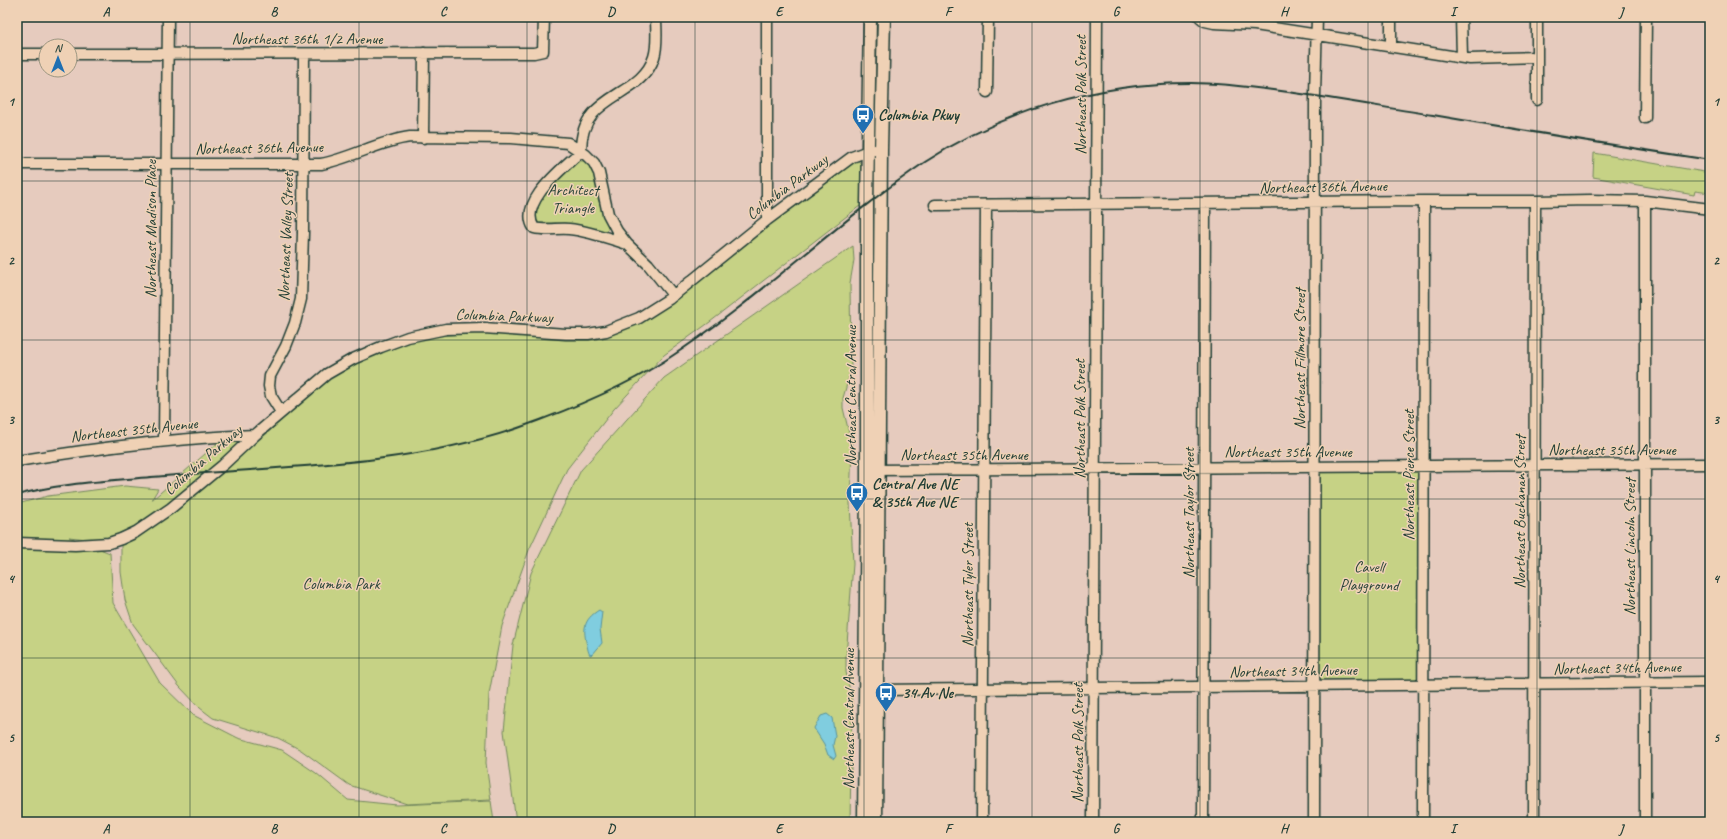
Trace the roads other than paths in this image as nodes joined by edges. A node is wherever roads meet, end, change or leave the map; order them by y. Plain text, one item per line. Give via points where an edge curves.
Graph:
1 (168, 17) edge
2 (544, 17) edge
3 (656, 17) edge
4 (767, 17) edge
5 (870, 17) edge
6 (884, 17) edge
7 (988, 17) edge
8 (1097, 17) edge
9 (1200, 17) edge
10 (1317, 17) edge
11 (1391, 17) edge
12 (1461, 17) edge
13 (1537, 17) edge
14 (1646, 17) edge
15 (1250, 21) edge
16 (1316, 35) junction
17 (1391, 46) junction
18 (424, 53) junction
19 (17, 54) edge
20 (38, 54) edge
21 (78, 54) edge
22 (167, 54) junction
23 (304, 54) junction
24 (1462, 57) junction
25 (1537, 57) junction
26 (987, 92) dead end
27 (1537, 100) dead end
28 (1645, 118) dead end
29 (422, 138) junction
30 (881, 150) junction
31 (581, 151) junction
32 (868, 151) junction
33 (17, 164) edge
34 (166, 164) junction
35 (303, 164) junction
36 (1424, 201) junction
37 (1645, 201) junction
38 (1316, 202) junction
39 (1536, 202) junction
40 (1205, 203) junction
41 (935, 205) dead end
42 (986, 205) junction
43 (1096, 205) junction
44 (1710, 209) edge
45 (767, 220) junction
46 (627, 244) junction
47 (673, 295) junction
48 (281, 412) junction
49 (255, 435) junction
50 (164, 440) junction
51 (17, 461) edge
52 (1645, 464) junction
53 (1710, 464) edge
54 (1535, 465) junction
55 (1424, 466) junction
56 (1315, 467) junction
57 (1204, 468) junction
58 (1094, 469) junction
59 (873, 470) junction
60 (984, 470) junction
61 (17, 543) edge
62 (1710, 682) edge
63 (1645, 683) junction
64 (1534, 684) junction
65 (1424, 685) junction
66 (1314, 686) junction
67 (1203, 687) junction
68 (983, 688) junction
69 (1093, 688) junction
70 (877, 690) junction
71 (864, 822) edge
72 (876, 822) edge
73 (982, 822) edge
74 (1093, 822) edge
75 (1203, 822) edge
76 (1314, 822) edge
77 (1423, 822) edge
78 (1534, 822) edge
79 (1645, 822) edge

1 - 22 street, Northeast Madison Place
2 - 18 street, Northeast 36th 1/2 Avenue via 543,51
3 - 31 street via 654,56 649,68 641,77 596,110 588,120 581,138
4 - 45 street
5 - 32 main road, Northeast Central Avenue
6 - 30 main road, Northeast Central Avenue
7 - 26 street
8 - 43 street, Northeast Polk Street
9 - 15 street via 1214,23
10 - 16 street, Northeast Fillmore Street
11 - 17 street
12 - 24 street
13 - 25 street
14 - 28 street
15 - 16 street
16 - 17 street
16 - 38 street, Northeast Fillmore Street
17 - 24 street
18 - 23 street, Northeast 36th 1/2 Avenue
18 - 29 street
19 - 20 street
21 - 22 street, Northeast 36th 1/2 Avenue
22 - 23 street, Northeast 36th 1/2 Avenue
22 - 34 street, Northeast Madison Place
23 - 35 street, Northeast Valley Street
24 - 25 street
25 - 27 street
29 - 31 street, Northeast 36th Avenue via 511,138 568,143
29 - 35 street, Northeast 36th Avenue via 396,139 338,161
30 - 32 street, Columbia Parkway
30 - 59 main road, Northeast Central Avenue
31 - 46 street via 594,163 599,173 608,214
31 - 46 street via 540,192 533,206 530,222 534,228 542,230 567,229
32 - 45 street, Columbia Parkway via 852,157
32 - 59 main road, Northeast Central Avenue
33 - 34 street, Northeast 36th Avenue
34 - 35 street, Northeast 36th Avenue
34 - 50 street, Northeast Madison Place
35 - 48 street, Northeast Valley Street via 301,299 295,323 270,376 269,386 271,396
36 - 38 street, Northeast 36th Avenue
36 - 39 street, Northeast 36th Avenue
36 - 55 street, Northeast Pierce Street
37 - 39 street, Northeast 36th Avenue
37 - 44 street, Northeast 36th Avenue
37 - 52 street, Northeast Lincoln Street
38 - 40 street, Northeast 36th Avenue
38 - 56 street, Northeast Fillmore Street
39 - 54 street, Northeast Buchanan Street
40 - 43 street, Northeast 36th Avenue
40 - 57 street, Northeast Taylor Street
41 - 42 street, Northeast 36th Avenue
42 - 43 street, Northeast 36th Avenue
42 - 60 street, Northeast Tyler Street
43 - 58 street, Northeast Polk Street
45 - 47 street, Columbia Parkway
46 - 47 street via 648,264
47 - 48 street, Columbia Parkway via 646,314 606,331 588,334 464,328 440,330 408,338 353,358 327,374
48 - 49 street, Columbia Parkway
49 - 50 street, Northeast 35th Avenue
49 - 61 street, Columbia Parkway via 171,508 121,540 75,545
50 - 51 street, Northeast 35th Avenue
52 - 53 street, Northeast 35th Avenue
52 - 54 street, Northeast 35th Avenue
52 - 63 street, Northeast Lincoln Street
54 - 55 street, Northeast 35th Avenue
54 - 64 street, Northeast Buchanan Street
55 - 56 street, Northeast 35th Avenue
55 - 65 street, Northeast Pierce Street
56 - 57 street, Northeast 35th Avenue
56 - 66 street, Northeast Fillmore Street
57 - 58 street, Northeast 35th Avenue
57 - 67 street, Northeast Taylor Street
58 - 60 street, Northeast 35th Avenue
58 - 69 street, Northeast Polk Street
59 - 60 street, Northeast 35th Avenue
59 - 70 main road, Northeast Central Avenue
59 - 71 main road, Northeast Central Avenue
60 - 68 street, Northeast Tyler Street
62 - 63 street, Northeast 34th Avenue
63 - 64 street, Northeast 34th Avenue
63 - 79 street, Northeast Lincoln Street
64 - 65 street, Northeast 34th Avenue
64 - 78 street, Northeast Buchanan Street
65 - 66 street, Northeast 34th Avenue
65 - 77 street, Northeast Pierce Street
66 - 67 street, Northeast 34th Avenue
66 - 76 street, Northeast Fillmore Street
67 - 69 street, Northeast 34th Avenue
67 - 75 street, Northeast Taylor Street
68 - 69 street, Northeast 34th Avenue
68 - 70 street, Northeast 34th Avenue
68 - 73 street, Northeast Tyler Street
69 - 74 street, Northeast Polk Street
70 - 72 main road, Northeast Central Avenue

